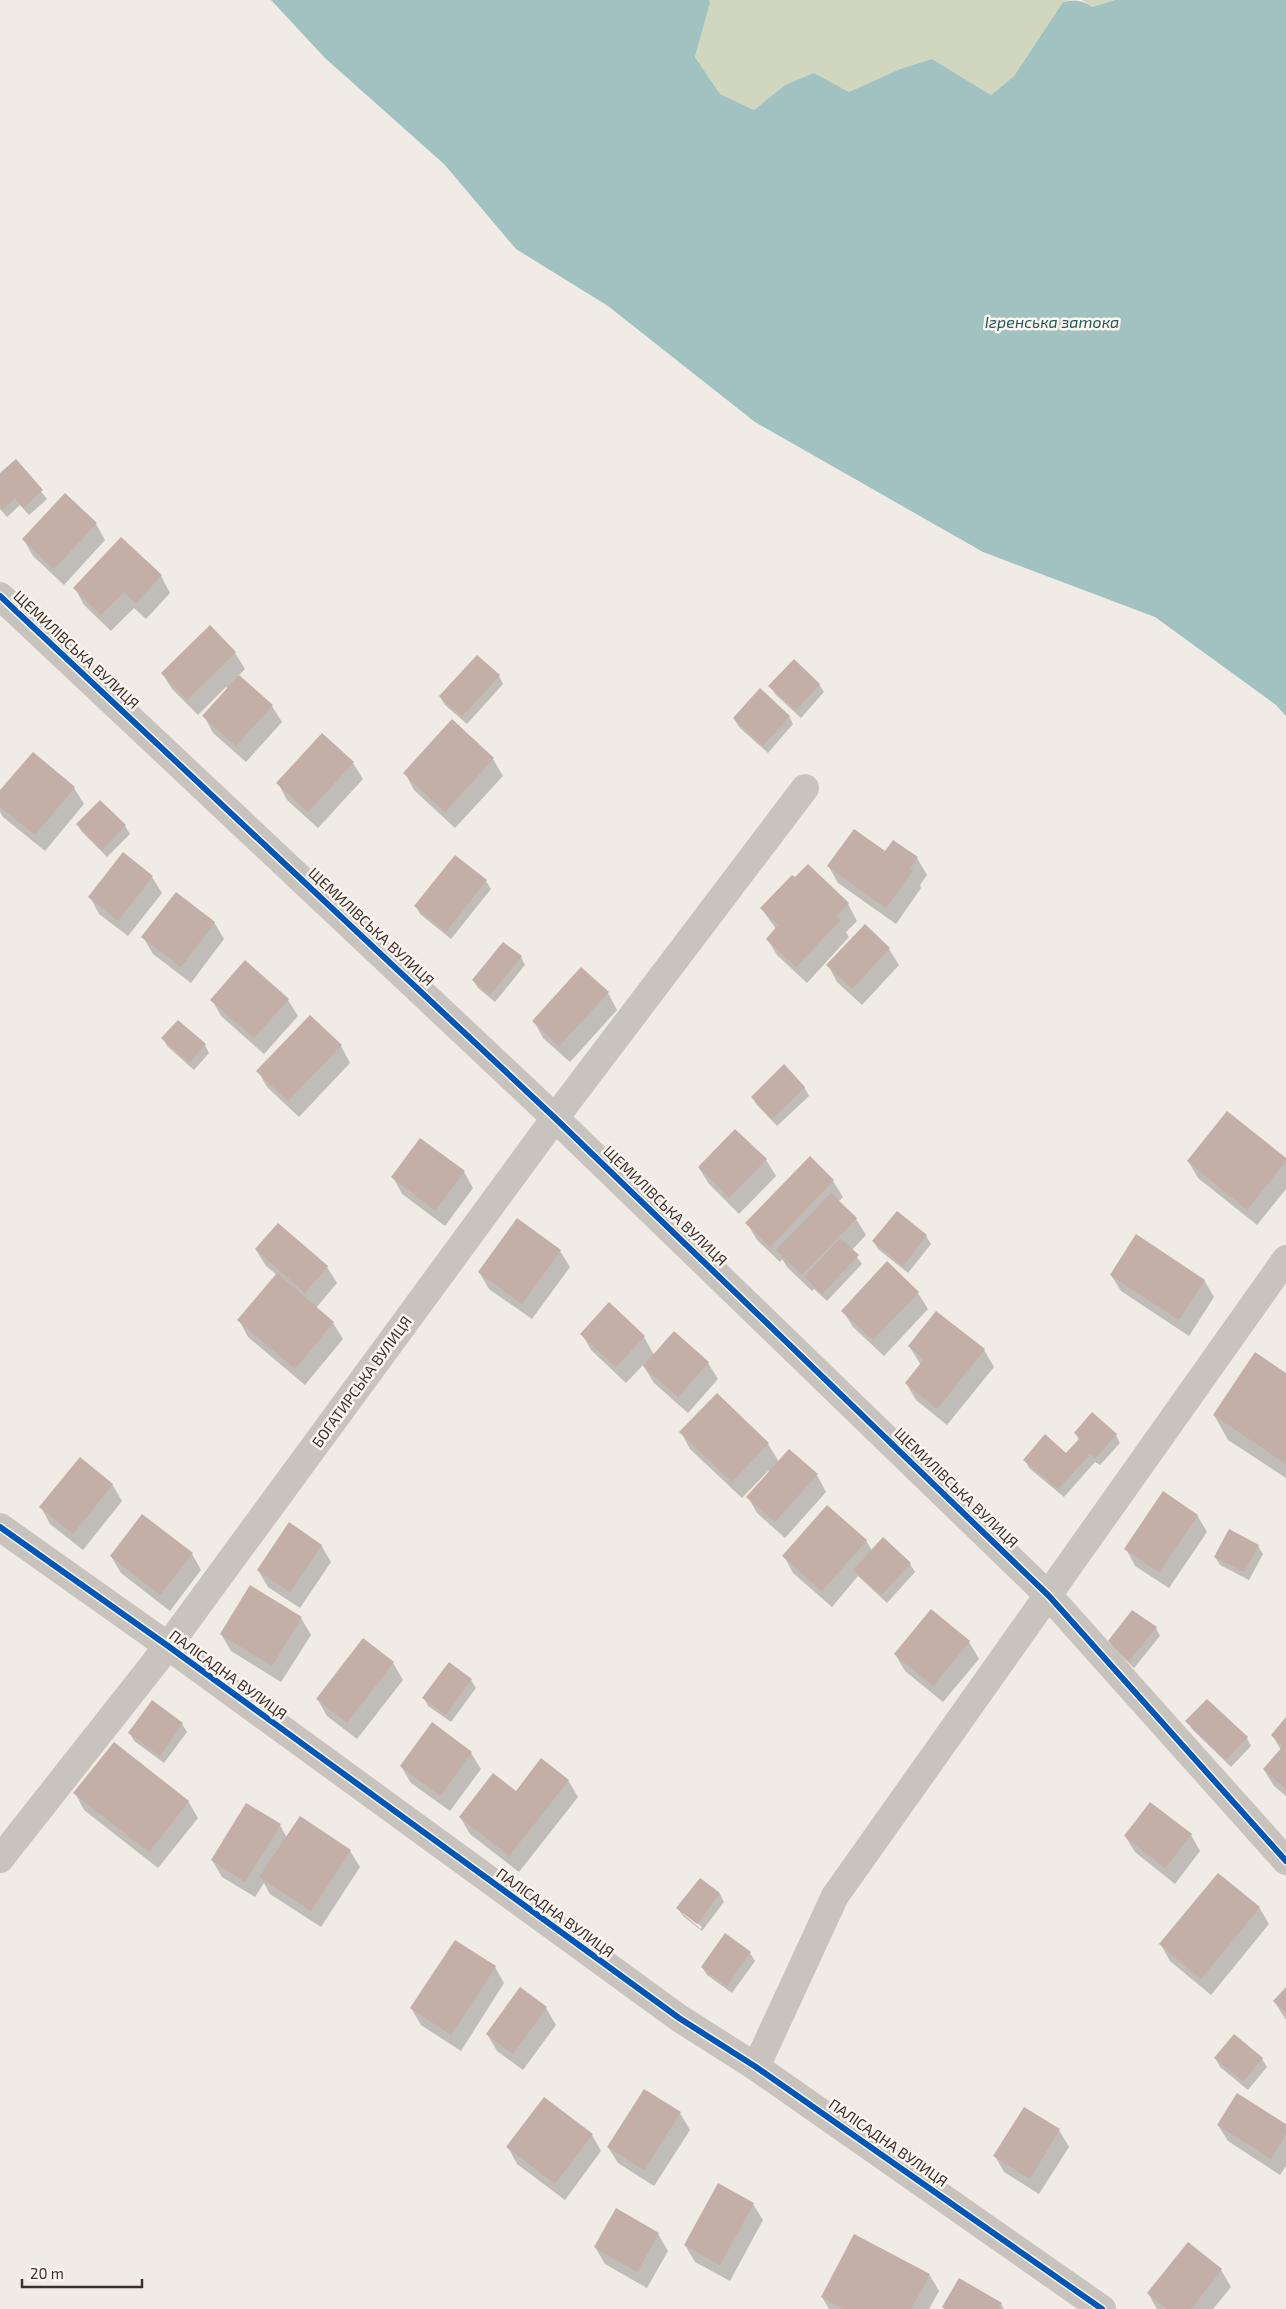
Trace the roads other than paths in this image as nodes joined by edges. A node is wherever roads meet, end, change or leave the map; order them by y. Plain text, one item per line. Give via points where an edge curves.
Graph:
1 (0, 596) edge
2 (805, 788) dead end
3 (556, 1118) junction
4 (1286, 1259) edge
5 (0, 1527) edge
6 (1049, 1596) junction
7 (168, 1646) junction
8 (0, 1859) edge
9 (1286, 1861) edge
10 (756, 2066) junction
11 (1102, 2309) edge

1 - 3 street, ЩЕМИЛІВСЬКА ВУЛИЦЯ
2 - 3 street, БОГАТИРСЬКА ВУЛИЦЯ
3 - 6 street, ЩЕМИЛІВСЬКА ВУЛИЦЯ
3 - 7 street, БОГАТИРСЬКА ВУЛИЦЯ
4 - 6 street
5 - 7 street, ПАЛІСАДНА ВУЛИЦЯ
6 - 9 street, ЩЕМИЛІВСЬКА ВУЛИЦЯ
6 - 10 street via 835,1896
7 - 8 street, ПАЛІСАДНА ВУЛИЦЯ
7 - 10 street, ПАЛІСАДНА ВУЛИЦЯ via 679,2018
10 - 11 street, ПАЛІСАДНА ВУЛИЦЯ

